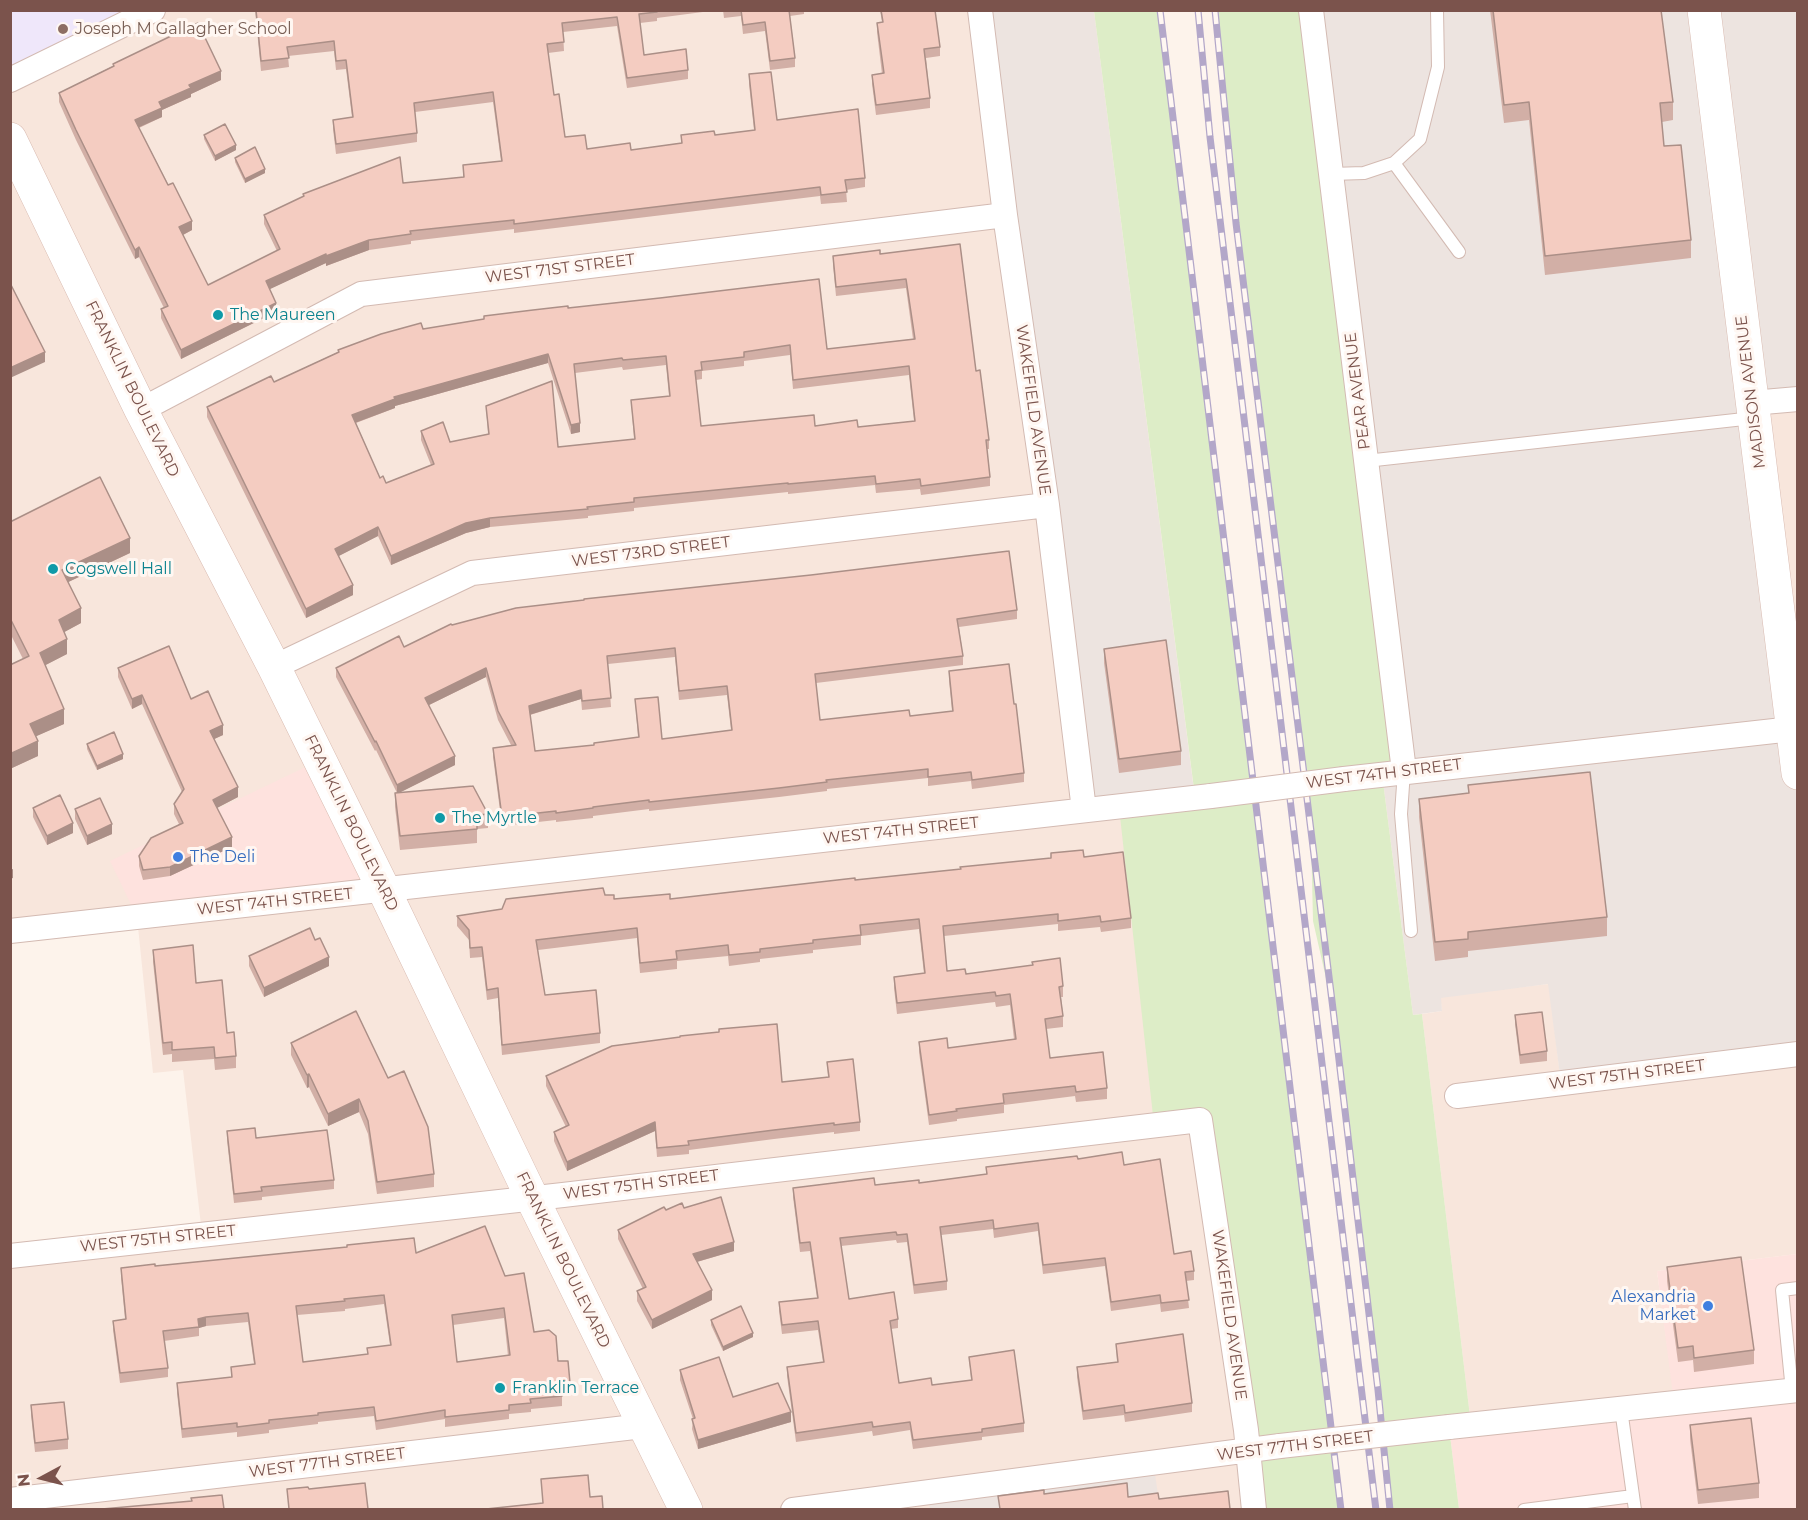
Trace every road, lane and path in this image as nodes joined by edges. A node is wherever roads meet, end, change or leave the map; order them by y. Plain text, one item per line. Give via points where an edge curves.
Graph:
1 (153, 10) edge
2 (980, 10) edge
3 (1311, 10) edge
4 (1437, 10) edge
5 (1704, 10) edge
6 (10, 80) edge
7 (10, 139) edge
8 (1394, 163) junction
9 (1331, 174) junction
10 (1005, 215) junction
11 (1459, 252) dead end
12 (1797, 399) edge
13 (141, 410) junction
14 (1753, 411) junction
15 (1366, 461) junction
16 (1047, 505) junction
17 (274, 668) junction
18 (1792, 729) junction
19 (1404, 771) junction
20 (1797, 773) edge
21 (1084, 810) junction
22 (384, 890) junction
23 (10, 931) edge
24 (1411, 931) dead end
25 (1797, 1054) edge
26 (1456, 1096) dead end
27 (1200, 1120) joint
28 (532, 1198) junction
29 (10, 1256) edge
30 (1797, 1288) edge
31 (1795, 1390) edge
32 (1620, 1409) junction
33 (644, 1426) junction
34 (1248, 1451) junction
35 (1633, 1496) junction
36 (10, 1500) edge
37 (686, 1509) edge
38 (793, 1509) edge
39 (1254, 1509) edge
40 (1524, 1509) edge
41 (1635, 1509) edge

1 - 6 street
2 - 10 street, WAKEFIELD AVENUE
3 - 9 street, PEAR AVENUE
4 - 8 lane via 1438,67 1419,139
5 - 14 street, MADISON AVENUE
7 - 13 street, FRANKLIN BOULEVARD
8 - 9 lane via 1364,173
8 - 11 lane
9 - 15 street, PEAR AVENUE
10 - 13 street, WEST 71ST STREET via 362,294
10 - 16 street, WAKEFIELD AVENUE
12 - 14 street
13 - 17 street, FRANKLIN BOULEVARD
14 - 15 lane
14 - 18 street, MADISON AVENUE
15 - 19 street, PEAR AVENUE
16 - 17 street, WEST 73RD STREET via 472,573
16 - 21 street, WAKEFIELD AVENUE
17 - 22 street, FRANKLIN BOULEVARD
18 - 19 street, WEST 74TH STREET
18 - 20 street, MADISON AVENUE
19 - 21 street, WEST 74TH STREET, bridge
19 - 24 lane via 1401,814
21 - 22 street, WEST 74TH STREET
22 - 23 street, WEST 74TH STREET
22 - 28 street, FRANKLIN BOULEVARD
25 - 26 street, WEST 75TH STREET
27 - 28 street, WEST 75TH STREET
27 - 34 street, WAKEFIELD AVENUE
28 - 29 street, WEST 75TH STREET
28 - 33 street, FRANKLIN BOULEVARD
30 - 31 lane via 1782,1290
31 - 32 street, WEST 77TH STREET
32 - 34 street, WEST 77TH STREET, bridge
32 - 35 lane
33 - 36 street, WEST 77TH STREET
33 - 37 street, FRANKLIN BOULEVARD
34 - 38 street, WEST 77TH STREET
34 - 39 street, WAKEFIELD AVENUE
35 - 40 lane
35 - 41 lane

